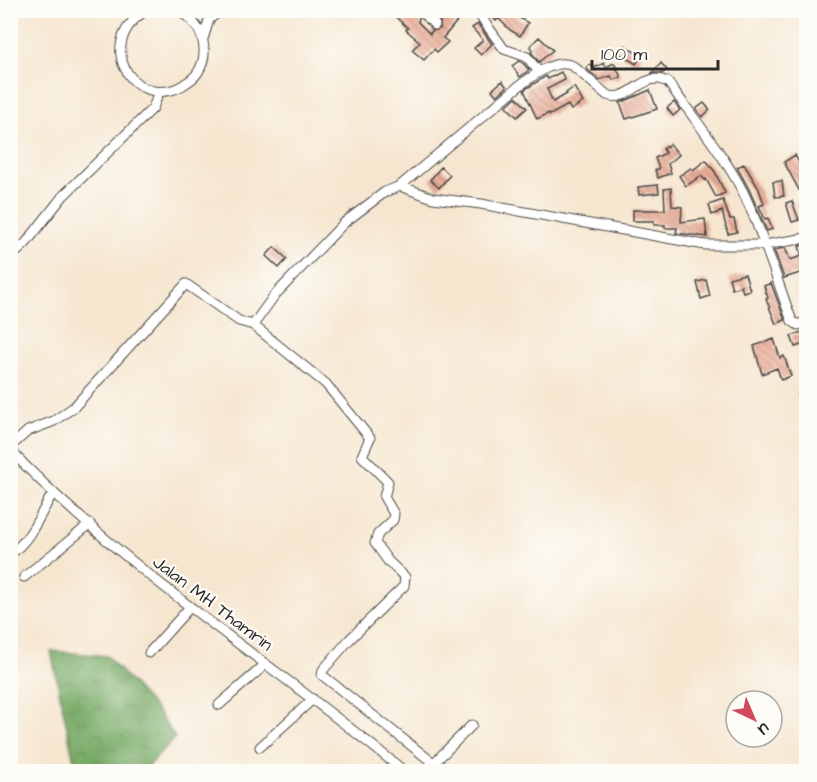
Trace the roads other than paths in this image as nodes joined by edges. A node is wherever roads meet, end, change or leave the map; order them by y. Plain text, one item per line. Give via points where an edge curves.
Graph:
1 (147, 10) edge
2 (220, 10) edge
3 (428, 10) edge
4 (476, 10) edge
5 (179, 11) edge
6 (435, 25) dead end
7 (203, 39) junction
8 (539, 72) junction
9 (159, 92) junction
10 (400, 186) junction
11 (807, 238) edge
12 (765, 245) junction
13 (10, 258) edge
14 (807, 321) edge
15 (253, 325) junction
16 (10, 448) edge
17 (53, 493) junction
18 (90, 524) junction
19 (10, 554) edge
20 (24, 577) dead end
21 (190, 607) junction
22 (149, 653) dead end
23 (266, 664) junction
24 (313, 699) junction
25 (219, 705) dead end
26 (472, 725) dead end
27 (260, 747) dead end
28 (432, 762) junction
29 (405, 771) edge
30 (425, 771) edge

1 - 9 street via 123,33 120,50 131,79
2 - 7 street via 209,20
3 - 6 street via 426,16
4 - 8 street via 504,49 527,57
5 - 7 street via 195,22
7 - 9 street via 202,65 192,80 178,89
8 - 10 street
8 - 12 street via 568,63 614,98 650,81 668,82 742,191
9 - 13 street via 153,108 63,196
10 - 12 street via 433,198 705,245
10 - 15 street via 385,192 345,222 274,296
11 - 12 street
12 - 14 street via 792,321
15 - 16 street via 239,321 186,284 74,406 28,431
15 - 28 street via 326,384 370,438 362,456 388,482 384,497 394,514 393,520 378,534 375,543 406,582 349,640 322,675
16 - 17 street, Jalan MH Thamrin
17 - 18 street, Jalan MH Thamrin
17 - 19 street via 35,527
18 - 20 street
18 - 21 street, Jalan MH Thamrin
21 - 22 street
21 - 23 street, Jalan MH Thamrin
23 - 24 street, Jalan MH Thamrin
23 - 25 street
24 - 27 street
24 - 29 street, Jalan MH Thamrin
26 - 28 street
28 - 30 street

